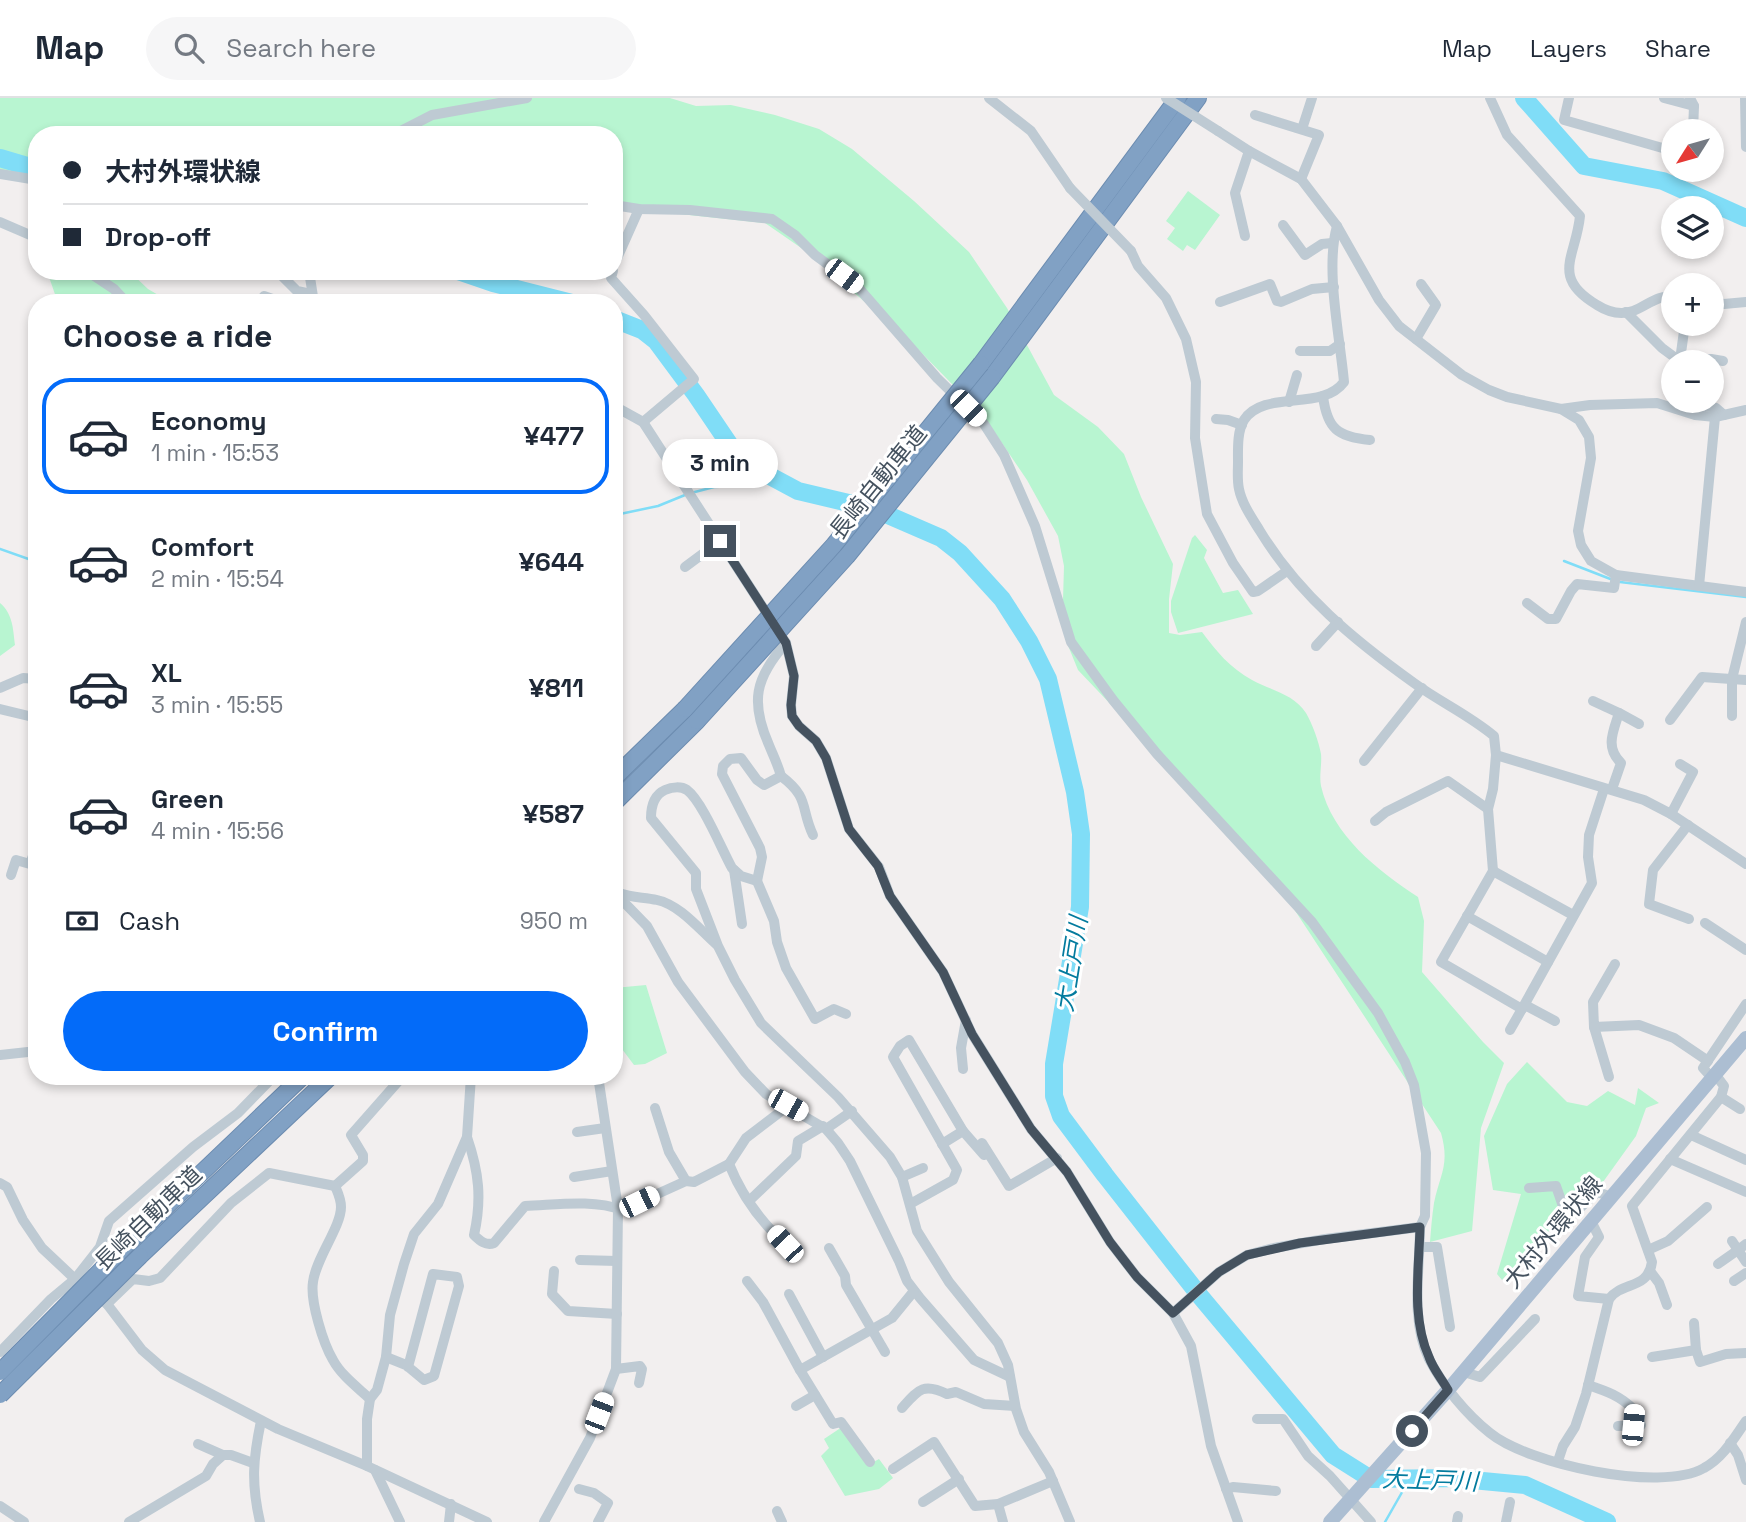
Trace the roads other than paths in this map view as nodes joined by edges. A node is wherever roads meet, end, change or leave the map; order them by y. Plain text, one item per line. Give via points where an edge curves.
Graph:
1 (527, 98) edge
2 (989, 98) edge
3 (1166, 98) edge
4 (1178, 98) edge
5 (1198, 98) edge
6 (1312, 98) edge
7 (1490, 98) edge
8 (1569, 98) edge
9 (1664, 98) edge
10 (1745, 98) edge
11 (1692, 102) edge
12 (1255, 116) dead end
13 (411, 126) edge
14 (1302, 129) junction
15 (1746, 131) edge
16 (1746, 147) edge
17 (1661, 148) edge
18 (1249, 151) junction
19 (0, 174) edge
20 (28, 179) edge
21 (1301, 179) junction
22 (623, 206) edge
23 (639, 209) junction
24 (0, 222) edge
25 (1283, 226) dead end
26 (1337, 226) junction
27 (28, 234) edge
28 (1245, 236) dead end
29 (1332, 243) junction
30 (623, 245) edge
31 (100, 280) edge
32 (286, 280) edge
33 (613, 280) edge
34 (1422, 284) dead end
35 (1335, 287) junction
36 (119, 294) edge
37 (303, 294) edge
38 (1661, 296) edge
39 (1220, 302) dead end
40 (1746, 302) edge
41 (1724, 304) edge
42 (1626, 312) junction
43 (1416, 339) junction
44 (1340, 344) junction
45 (1665, 350) edge
46 (1300, 351) dead end
47 (1297, 375) dead end
48 (1323, 396) junction
49 (1289, 402) junction
50 (1561, 409) junction
51 (1746, 410) edge
52 (623, 412) edge
53 (1718, 413) edge
54 (1720, 416) junction
55 (1216, 419) dead end
56 (643, 422) junction
57 (1242, 425) junction
58 (1370, 440) dead end
59 (720, 541) junction
60 (685, 567) dead end
61 (1287, 571) junction
62 (1615, 579) junction
63 (1699, 586) junction
64 (1746, 592) edge
65 (1527, 603) dead end
66 (1338, 622) junction
67 (1746, 622) edge
68 (786, 643) junction
69 (1316, 646) dead end
70 (28, 678) edge
71 (1732, 679) junction
72 (1746, 680) edge
73 (0, 688) edge
74 (1422, 688) junction
75 (1593, 701) dead end
76 (0, 709) edge
77 (1619, 713) junction
78 (691, 715) junction
79 (28, 716) edge
80 (1732, 716) dead end
81 (1670, 720) dead end
82 (1640, 724) dead end
83 (1496, 755) junction
84 (1364, 761) dead end
85 (1680, 764) dead end
86 (623, 771) edge
87 (781, 776) junction
88 (1608, 789) junction
89 (623, 793) edge
90 (1488, 809) junction
91 (1671, 814) junction
92 (1375, 821) dead end
93 (1688, 825) junction
94 (813, 835) dead end
95 (28, 863) edge
96 (1746, 864) edge
97 (734, 870) junction
98 (1493, 871) junction
99 (10, 875) dead end
100 (757, 881) junction
101 (623, 895) edge
102 (623, 901) edge
103 (1573, 915) junction
104 (1467, 916) junction
105 (1689, 919) dead end
106 (1705, 923) dead end
107 (742, 924) dead end
108 (718, 946) junction
109 (1746, 950) edge
110 (1548, 962) junction
111 (1615, 964) dead end
112 (1746, 1004) edge
113 (1523, 1007) junction
114 (846, 1014) dead end
115 (966, 1020) junction
116 (1555, 1021) dead end
117 (1594, 1027) junction
118 (1510, 1030) dead end
119 (1746, 1038) edge
120 (28, 1052) edge
121 (0, 1055) edge
122 (963, 1069) dead end
123 (1712, 1071) junction
124 (1609, 1077) dead end
125 (265, 1085) edge
126 (294, 1085) edge
127 (321, 1085) edge
128 (394, 1085) edge
129 (470, 1085) edge
130 (599, 1085) edge
131 (1721, 1097) junction
132 (788, 1105) junction
133 (655, 1108) dead end
134 (1740, 1109) dead end
135 (852, 1111) junction
136 (825, 1127) junction
137 (605, 1128) junction
138 (963, 1131) junction
139 (577, 1132) dead end
140 (1691, 1135) junction
141 (467, 1137) junction
142 (982, 1143) dead end
143 (942, 1144) junction
144 (995, 1155) junction
145 (1057, 1158) junction
146 (1670, 1159) junction
147 (1746, 1160) edge
148 (729, 1164) junction
149 (923, 1168) dead end
150 (612, 1171) junction
151 (574, 1177) dead end
152 (902, 1177) junction
153 (686, 1181) junction
154 (0, 1182) edge
155 (335, 1186) junction
156 (1530, 1188) dead end
157 (1746, 1192) edge
158 (1612, 1197) junction
159 (749, 1201) junction
160 (910, 1204) junction
161 (1707, 1207) dead end
162 (618, 1208) junction
163 (1591, 1221) junction
164 (1420, 1227) junction
165 (1739, 1245) edge
166 (1420, 1247) junction
167 (829, 1248) dead end
168 (793, 1250) dead end
169 (1648, 1250) junction
170 (580, 1260) dead end
171 (617, 1261) junction
172 (1746, 1262) edge
173 (1718, 1264) dead end
174 (1650, 1271) junction
175 (554, 1272) dead end
176 (1746, 1273) edge
177 (75, 1279) junction
178 (747, 1281) dead end
179 (1734, 1281) dead end
180 (914, 1291) junction
181 (789, 1294) dead end
182 (1609, 1298) junction
183 (107, 1304) junction
184 (1667, 1305) dead end
185 (1173, 1313) junction
186 (617, 1314) junction
187 (1535, 1318) dead end
188 (1694, 1323) dead end
189 (1450, 1327) dead end
190 (871, 1330) junction
191 (1696, 1350) junction
192 (0, 1352) edge
193 (885, 1352) dead end
194 (1746, 1353) edge
195 (386, 1357) junction
196 (823, 1357) junction
197 (1652, 1357) dead end
198 (408, 1367) junction
199 (616, 1369) junction
200 (800, 1370) junction
201 (0, 1372) edge
202 (1464, 1372) junction
203 (1010, 1377) junction
204 (639, 1383) dead end
205 (1588, 1385) junction
206 (1448, 1390) junction
207 (0, 1395) edge
208 (815, 1395) junction
209 (370, 1399) junction
210 (796, 1406) dead end
211 (1015, 1406) junction
212 (902, 1408) dead end
213 (1257, 1419) dead end
214 (261, 1421) junction
215 (1746, 1421) edge
216 (1618, 1426) dead end
217 (1730, 1443) junction
218 (198, 1444) dead end
219 (223, 1455) junction
220 (1558, 1461) junction
221 (870, 1462) dead end
222 (253, 1463) junction
223 (371, 1468) junction
224 (893, 1469) dead end
225 (959, 1479) junction
226 (1746, 1480) edge
227 (1053, 1481) junction
228 (579, 1489) dead end
229 (1226, 1489) junction
230 (1276, 1491) dead end
231 (1352, 1498) junction
232 (923, 1502) dead end
233 (1510, 1502) dead end
234 (451, 1504) junction
235 (998, 1504) junction
236 (0, 1506) edge
237 (777, 1511) dead end
238 (24, 1522) edge
239 (129, 1522) edge
240 (260, 1522) edge
241 (400, 1522) edge
242 (449, 1522) edge
243 (487, 1522) edge
244 (544, 1522) edge
245 (598, 1522) edge
246 (782, 1522) edge
247 (1003, 1522) edge
248 (1070, 1522) edge
249 (1238, 1522) edge
250 (1330, 1522) edge
251 (1371, 1522) edge
252 (1506, 1522) edge

1 - 13 street via 432,115
2 - 61 street, bridge via 1031,131 1070,188 1131,251 1166,298 1192,359 1195,438 1207,514 1253,592
3 - 18 street, bridge
4 - 78 highway, 長崎自動車道, bridge via 981,364
5 - 78 highway, 長崎自動車道, bridge via 992,377 847,556
6 - 14 street
7 - 42 street via 1507,135 1580,216 1569,265 1571,283 1601,308
8 - 17 street via 1564,120
9 - 11 street
10 - 15 street
12 - 14 street
14 - 21 street via 1319,135
15 - 16 street
18 - 21 street
18 - 28 street via 1235,193
19 - 20 street
21 - 26 street
22 - 23 street
23 - 30 street
23 - 164 street via 772,219 857,286 984,424 1004,455 1030,514 1071,642 1157,754 1312,922 1378,1013 1405,1062 1414,1085 1426,1153 1425,1216
24 - 27 street
25 - 29 street via 1306,255
26 - 29 street
26 - 43 street via 1390,316
29 - 35 street
31 - 36 street
32 - 37 street
33 - 56 street via 695,379
34 - 43 street via 1436,305
35 - 39 street via 1312,289 1285,306 1270,284
35 - 44 street
38 - 42 street
40 - 41 street
42 - 45 street
43 - 50 street via 1489,390
44 - 46 street via 1330,351
44 - 48 street via 1345,382
47 - 49 street
48 - 49 street
48 - 58 street via 1328,421 1336,430
49 - 57 street via 1262,407
50 - 54 street via 1657,403 1695,415
50 - 62 street via 1579,421 1589,437 1591,458 1578,523 1581,545 1591,561
51 - 54 street
52 - 56 street
53 - 54 street
54 - 63 street
55 - 57 street
56 - 59 street
57 - 61 street via 1239,490 1249,514
59 - 60 street
59 - 68 street
61 - 66 street via 1312,601
62 - 63 street
62 - 65 street via 1577,584 1556,619 1548,619
63 - 64 street
66 - 69 street
66 - 74 street
67 - 71 street
68 - 87 street via 760,678 757,697 758,715
68 - 115 street via 794,676 792,716 826,758 849,829 878,866 890,896 943,972
70 - 73 street
71 - 72 street
71 - 80 street
71 - 81 street via 1702,677
74 - 83 street via 1494,736
74 - 84 street
75 - 77 street
76 - 79 street
77 - 82 street
77 - 88 street via 1610,747 1621,763
78 - 86 highway, 長崎自動車道
78 - 89 highway, 長崎自動車道
83 - 88 street
83 - 90 street
85 - 91 street via 1693,772
87 - 94 street via 802,797
87 - 100 street via 764,785 741,758 730,759 723,766 722,774 760,848
88 - 91 street
88 - 103 street via 1589,835 1592,883
90 - 92 street via 1448,781 1399,799
90 - 98 street
91 - 93 street
93 - 96 street
93 - 105 street via 1653,870 1649,904
95 - 99 street via 16,860
97 - 100 street
97 - 107 street
97 - 108 street via 685,789 662,791 654,799 652,818 695,873 696,889
98 - 103 street
98 - 104 street
100 - 114 street via 774,920 786,968 815,1019 834,1009
101 - 108 street via 660,901 677,909
102 - 132 street via 647,926 678,982 739,1064 766,1094
103 - 110 street
104 - 110 street
104 - 113 street via 1441,962
106 - 109 street
108 - 135 street via 761,1023
110 - 113 street
111 - 117 street via 1593,1002
112 - 123 street
113 - 116 street
113 - 118 street
115 - 122 street
115 - 145 street via 1031,1129
117 - 123 street via 1639,1025 1674,1038
117 - 124 street
119 - 123 main road, 大村外環状線
120 - 121 street
123 - 131 street via 1724,1086
123 - 158 main road, 大村外環状線
125 - 177 street via 109,1221 100,1247
126 - 201 highway, 長崎自動車道, bridge
127 - 207 highway, 長崎自動車道, bridge
128 - 155 street via 351,1135 363,1161
129 - 141 street
130 - 137 street
131 - 134 street
131 - 140 street
132 - 136 street
132 - 148 street via 746,1139
133 - 153 street via 669,1152
135 - 136 street
135 - 152 street
136 - 159 street via 798,1141 796,1156
136 - 180 street via 850,1161
137 - 139 street
137 - 150 street
138 - 143 street
138 - 143 street via 909,1040 893,1058
138 - 144 street via 984,1156
140 - 146 street
140 - 147 street
141 - 162 street via 480,1204 474,1235 482,1242 494,1243 525,1206
141 - 195 street via 438,1204 414,1234 390,1315
142 - 144 street
143 - 160 street via 957,1170 953,1180
144 - 145 street via 1009,1186
145 - 185 street via 1110,1242
146 - 157 street
146 - 169 street via 1632,1206
148 - 153 street via 694,1182
148 - 159 street
149 - 152 street
150 - 151 street
150 - 162 street
152 - 160 street
153 - 162 street
154 - 177 street via 42,1248
155 - 183 street via 269,1173 231,1203 160,1278 133,1279
155 - 209 street via 342,1210 317,1268 313,1296 333,1360
156 - 158 street via 1556,1186 1570,1217 1597,1192
158 - 163 main road, 大村外環状線
159 - 168 street
160 - 203 street via 917,1231 949,1282 998,1343
161 - 169 street via 1668,1241
162 - 171 street
163 - 182 street via 1599,1237 1585,1257 1578,1296
163 - 202 main road, 大村外環状線
164 - 166 street
164 - 185 street via 1247,1255 1219,1272
165 - 172 street
165 - 173 street
166 - 189 street via 1437,1247 1437,1287
166 - 206 street via 1422,1334 1429,1358
167 - 190 street
169 - 174 street
170 - 171 street
171 - 186 street
174 - 182 street
174 - 184 street
175 - 186 street via 552,1294 568,1311
176 - 179 street
177 - 183 street
177 - 192 street
178 - 200 street
180 - 190 street via 892,1318
180 - 203 street via 974,1360
181 - 196 street
182 - 205 street
183 - 214 street via 142,1350 165,1370
185 - 229 street via 1191,1346 1211,1446
186 - 199 street
187 - 202 street via 1479,1377
188 - 191 street
190 - 193 street
190 - 196 street
191 - 194 street via 1700,1362
191 - 197 street
195 - 198 street
195 - 209 street
196 - 200 street
198 - 198 street via 424,1380 434,1376 459,1286 457,1277 433,1274
199 - 204 street via 640,1367
199 - 244 street via 590,1438
200 - 208 street
202 - 206 main road, 大村外環状線
203 - 211 street
205 - 216 street via 1615,1394 1634,1410 1637,1425
205 - 220 street
206 - 220 street via 1489,1433 1512,1447
206 - 231 main road, 大村外環状線
208 - 210 street
208 - 221 street via 833,1424 841,1422
209 - 223 street
211 - 212 street via 984,1404 927,1387
211 - 227 street via 1024,1432
213 - 231 street via 1283,1419 1308,1456
214 - 222 street
214 - 223 street
215 - 217 street
217 - 220 street via 1706,1468 1670,1478 1605,1474
217 - 226 street
218 - 219 street
219 - 222 street
219 - 239 street via 206,1476
222 - 240 street
223 - 234 street
223 - 241 street
224 - 225 street via 934,1442
225 - 232 street
225 - 235 street via 975,1506
227 - 235 street
227 - 248 street
228 - 245 street via 608,1503
229 - 230 street
229 - 249 street
231 - 250 main road
231 - 251 street
233 - 252 street
234 - 242 street
234 - 243 street
235 - 247 street
236 - 238 street
237 - 246 street

